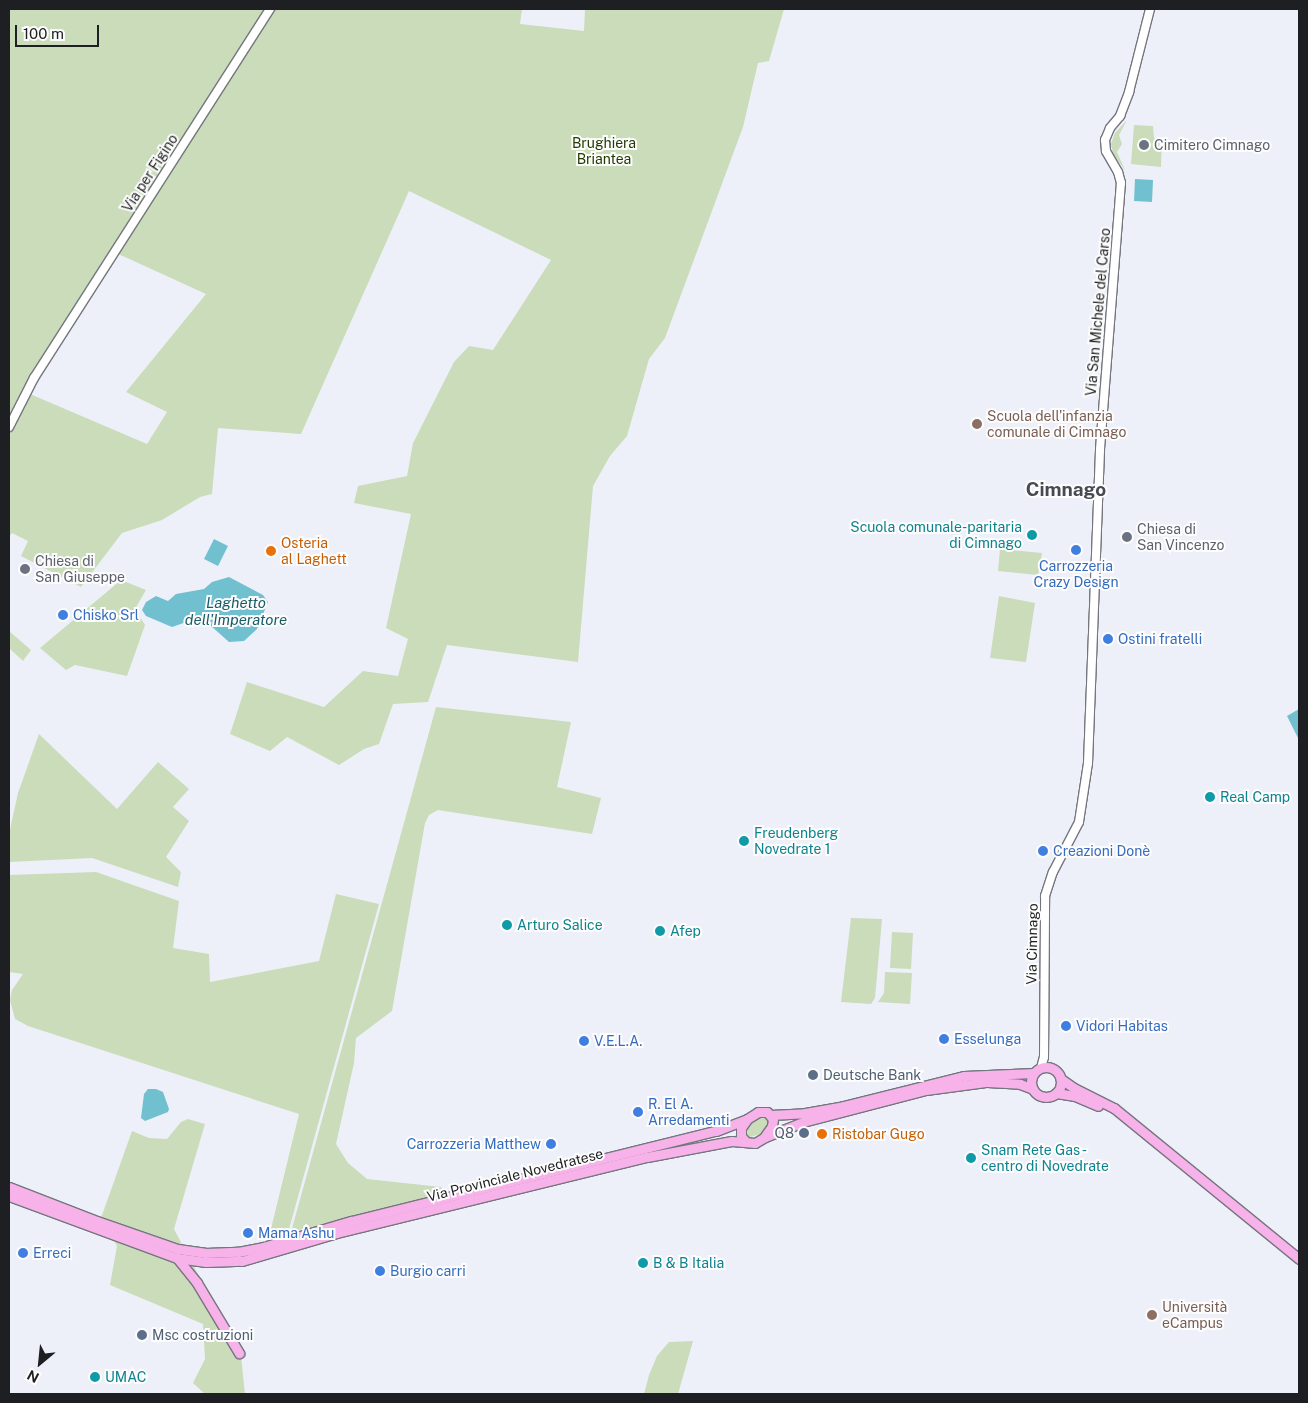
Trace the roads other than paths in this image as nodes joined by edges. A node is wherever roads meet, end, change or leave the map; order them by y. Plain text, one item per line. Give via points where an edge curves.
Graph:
1 (270, 9) edge
2 (1150, 9) edge
3 (9, 427) edge
4 (1088, 749) joint
5 (1041, 1069) junction
6 (1061, 1079) junction
7 (1033, 1089) junction
8 (1056, 1093) junction
9 (770, 1115) junction
10 (747, 1119) junction
11 (765, 1137) junction
12 (746, 1142) junction
13 (1161, 1148) junction
14 (9, 1187) edge
15 (9, 1196) edge
16 (176, 1258) junction
17 (1299, 1258) edge
18 (239, 1353) dead end

1 - 3 street, Via per Figino via 52,351
2 - 4 street, Via San Michele del Carso via 1125,105 1105,140 1106,151 1121,184 1100,449
4 - 5 street, Via Cimnago via 1079,822 1046,896 1044,1057
5 - 6 main road via 1057,1071
5 - 7 main road via 1031,1081
5 - 9 main road via 964,1076 843,1106
6 - 8 main road
6 - 13 main road via 1114,1108
7 - 8 main road via 1044,1096
7 - 11 main road, Via Provinciale Novedratese via 1020,1084 995,1082 956,1085 803,1122
8 - 13 main road via 1074,1096 1106,1110
9 - 10 main road via 760,1111
9 - 11 main road via 773,1124
10 - 12 main road via 740,1132
10 - 14 main road, Via Provinciale Novedratese via 716,1130 238,1252 205,1254 178,1249
11 - 12 main road, Via Provinciale Novedratese via 755,1143
12 - 16 main road, Via Provinciale Novedratese via 728,1142 647,1157 337,1233 242,1261 206,1262
13 - 17 main road
15 - 16 main road, Via Provinciale Novedratese
16 - 18 main road via 197,1283

